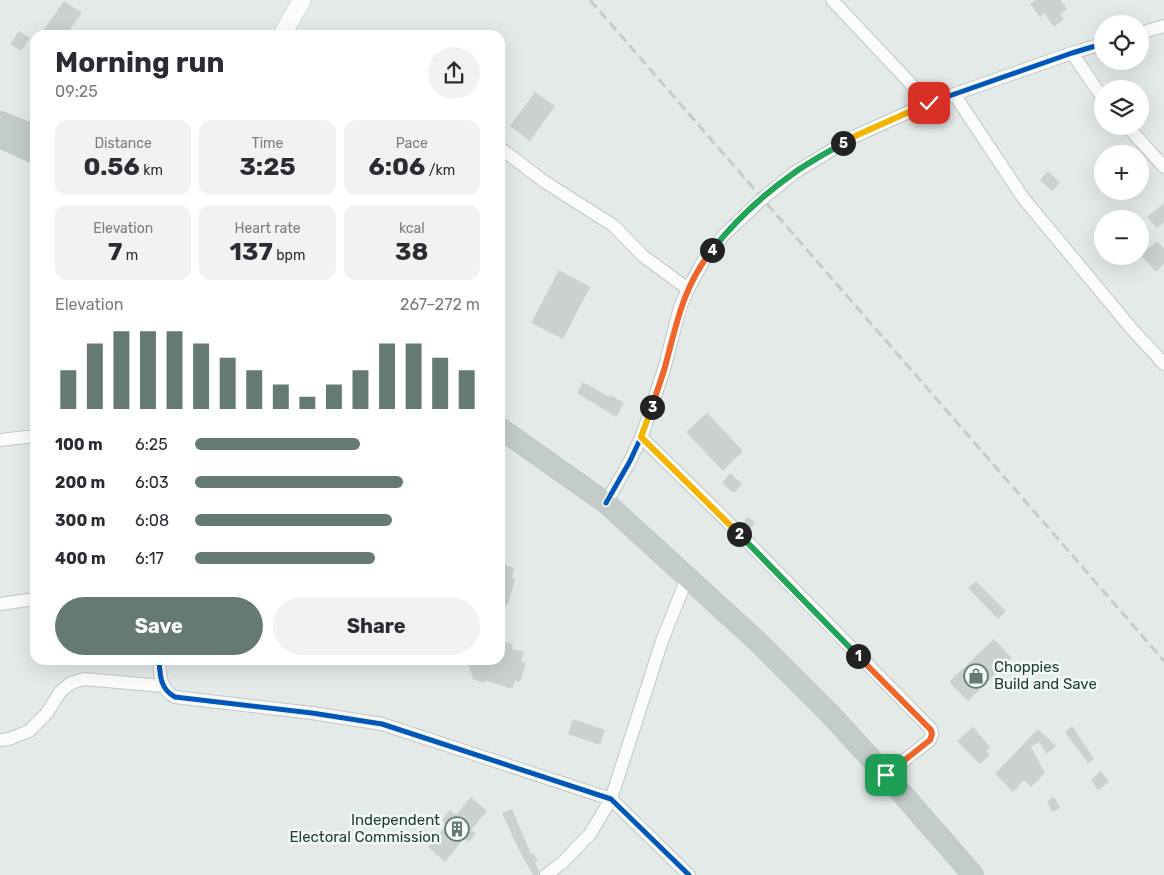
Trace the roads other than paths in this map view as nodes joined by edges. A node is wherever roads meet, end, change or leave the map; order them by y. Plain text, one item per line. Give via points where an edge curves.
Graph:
1 (302, 0) edge
2 (832, 0) edge
3 (1164, 26) edge
4 (285, 30) edge
5 (1149, 30) edge
6 (1094, 46) edge
7 (1072, 53) junction
8 (1094, 85) edge
9 (954, 94) junction
10 (929, 103) junction
11 (0, 122) edge
12 (30, 134) edge
13 (1135, 135) edge
14 (0, 137) edge
15 (30, 152) edge
16 (505, 152) edge
17 (1164, 167) edge
18 (688, 289) junction
19 (1164, 364) edge
20 (505, 418) edge
21 (505, 431) edge
22 (30, 437) edge
23 (641, 437) junction
24 (0, 440) edge
25 (572, 478) junction
26 (606, 503) junction
27 (687, 578) junction
28 (30, 600) edge
29 (0, 604) edge
30 (160, 665) edge
31 (163, 686) junction
32 (0, 740) edge
33 (886, 775) junction
34 (611, 799) junction
35 (546, 875) edge
36 (689, 875) edge
37 (973, 875) edge

1 - 4 main road
2 - 10 street
3 - 5 street
6 - 7 street
7 - 8 street
7 - 9 street
9 - 10 street
9 - 19 street via 1024,200
10 - 18 street via 853,137 794,173 724,235 704,260
11 - 12 highway
13 - 17 street
14 - 15 highway
16 - 18 street via 614,226 643,256
18 - 23 street
20 - 25 highway
21 - 25 highway
22 - 24 street
23 - 26 street
23 - 33 street via 931,730 930,740
25 - 26 highway
26 - 27 highway
27 - 33 highway via 758,642
27 - 34 street via 662,641
28 - 29 street
30 - 31 street
31 - 32 street via 84,679 71,683 29,731
31 - 34 street via 174,697 382,724
33 - 37 highway
34 - 35 street via 590,834
34 - 36 street

